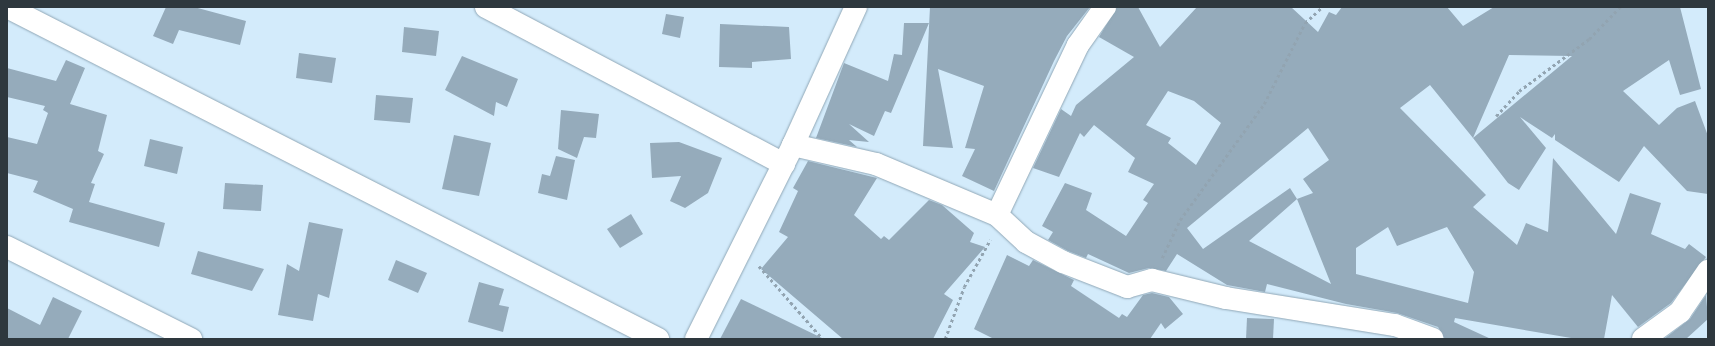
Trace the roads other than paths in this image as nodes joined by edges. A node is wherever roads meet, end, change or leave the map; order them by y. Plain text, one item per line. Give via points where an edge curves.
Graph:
1 (7, 7) edge
2 (486, 7) edge
3 (856, 7) edge
4 (1105, 7) edge
5 (788, 155) junction
6 (1001, 217) junction
7 (7, 246) edge
8 (1708, 271) edge
9 (191, 339) edge
10 (658, 339) edge
11 (696, 339) edge
12 (1433, 339) edge
13 (1643, 339) edge

1 - 10 street
2 - 5 street
3 - 5 street
4 - 6 street via 1078,45
5 - 6 street via 876,164
5 - 11 street
6 - 12 street via 1026,242 1063,262 1127,287 1152,280 1226,298 1395,325
7 - 9 street
8 - 13 street via 1680,312

